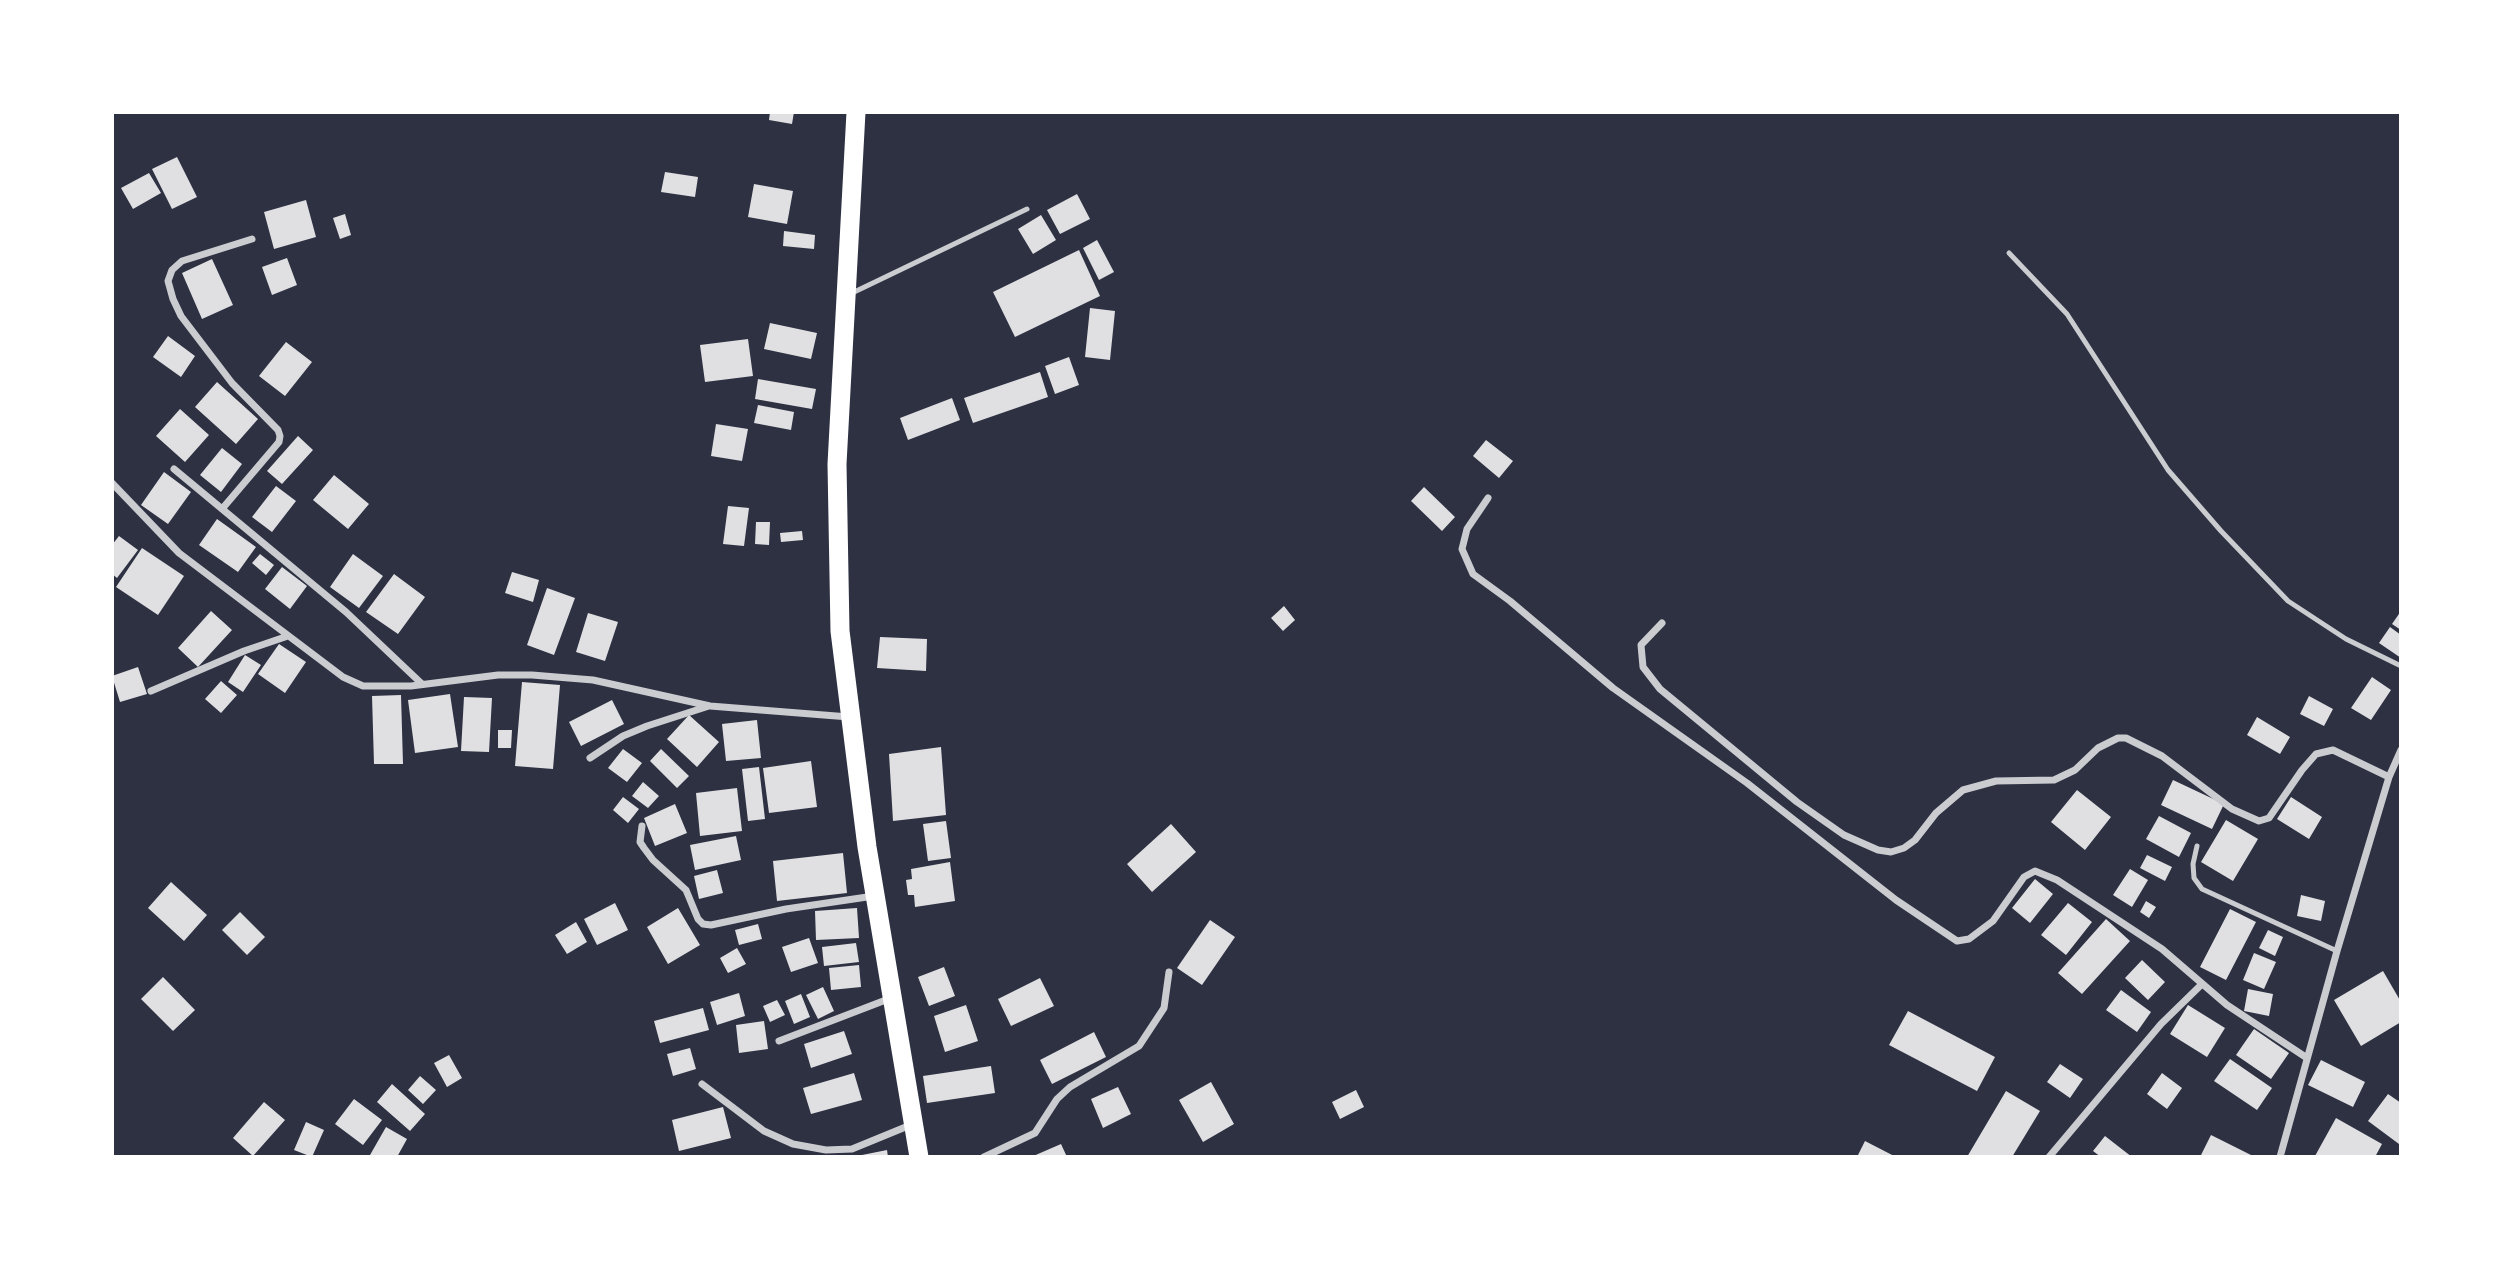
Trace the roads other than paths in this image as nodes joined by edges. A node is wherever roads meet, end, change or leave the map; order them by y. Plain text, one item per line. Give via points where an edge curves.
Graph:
1 (856, 112) edge
2 (1027, 209) dead end
3 (252, 239) dead end
4 (2009, 253) dead end
5 (845, 298) junction
6 (174, 469) dead end
7 (112, 484) edge
8 (1488, 498) dead end
9 (222, 509) junction
10 (1662, 623) dead end
11 (288, 636) junction
12 (2401, 666) edge
13 (422, 684) junction
14 (151, 691) dead end
15 (710, 706) junction
16 (850, 717) junction
17 (2401, 750) edge
18 (590, 758) dead end
19 (2389, 776) junction
20 (642, 826) dead end
21 (2197, 846) dead end
22 (875, 896) junction
23 (2337, 951) junction
24 (1169, 972) dead end
25 (2201, 985) junction
26 (892, 998) junction
27 (779, 1041) dead end
28 (2307, 1058) junction
29 (702, 1084) dead end
30 (913, 1124) junction
31 (919, 1157) edge
32 (984, 1157) edge
33 (2049, 1157) edge
34 (2280, 1157) edge

1 - 5 highway
2 - 5 lane
3 - 9 street via 182,261 168,281 181,316 280,436
4 - 12 lane via 2067,314 2168,470 2221,531 2288,601 2346,639
5 - 16 highway via 837,464 840,631
6 - 9 street
7 - 11 street via 179,553
8 - 25 street via 1467,529 1462,550 1473,574 1613,688 1747,783 1896,900 1957,941 1969,939 1993,921 2024,877 2035,871 2057,880 2162,948
9 - 13 street via 346,612
10 - 19 street via 1641,645 1643,667 1660,689 1797,802 1844,835 1878,850 1904,848 1963,790 1996,781 2054,780 2118,738 2162,756 2232,809 2259,821 2269,818 2316,754 2333,750
11 - 13 street via 342,677 363,686
11 - 14 street
13 - 15 street via 532,675 593,680
15 - 16 street
15 - 18 street via 635,731
16 - 22 highway
17 - 19 street
19 - 23 street
20 - 22 street via 640,842 686,890 703,923
21 - 23 lane via 2194,878 2202,889
22 - 26 highway
23 - 28 street
24 - 32 street via 1164,1009 1139,1046 1070,1087 1057,1098 1035,1133
25 - 28 street
25 - 33 street via 2161,1024
26 - 27 street
26 - 30 highway
28 - 34 street
29 - 30 street via 764,1131 793,1144 852,1149
30 - 31 highway

